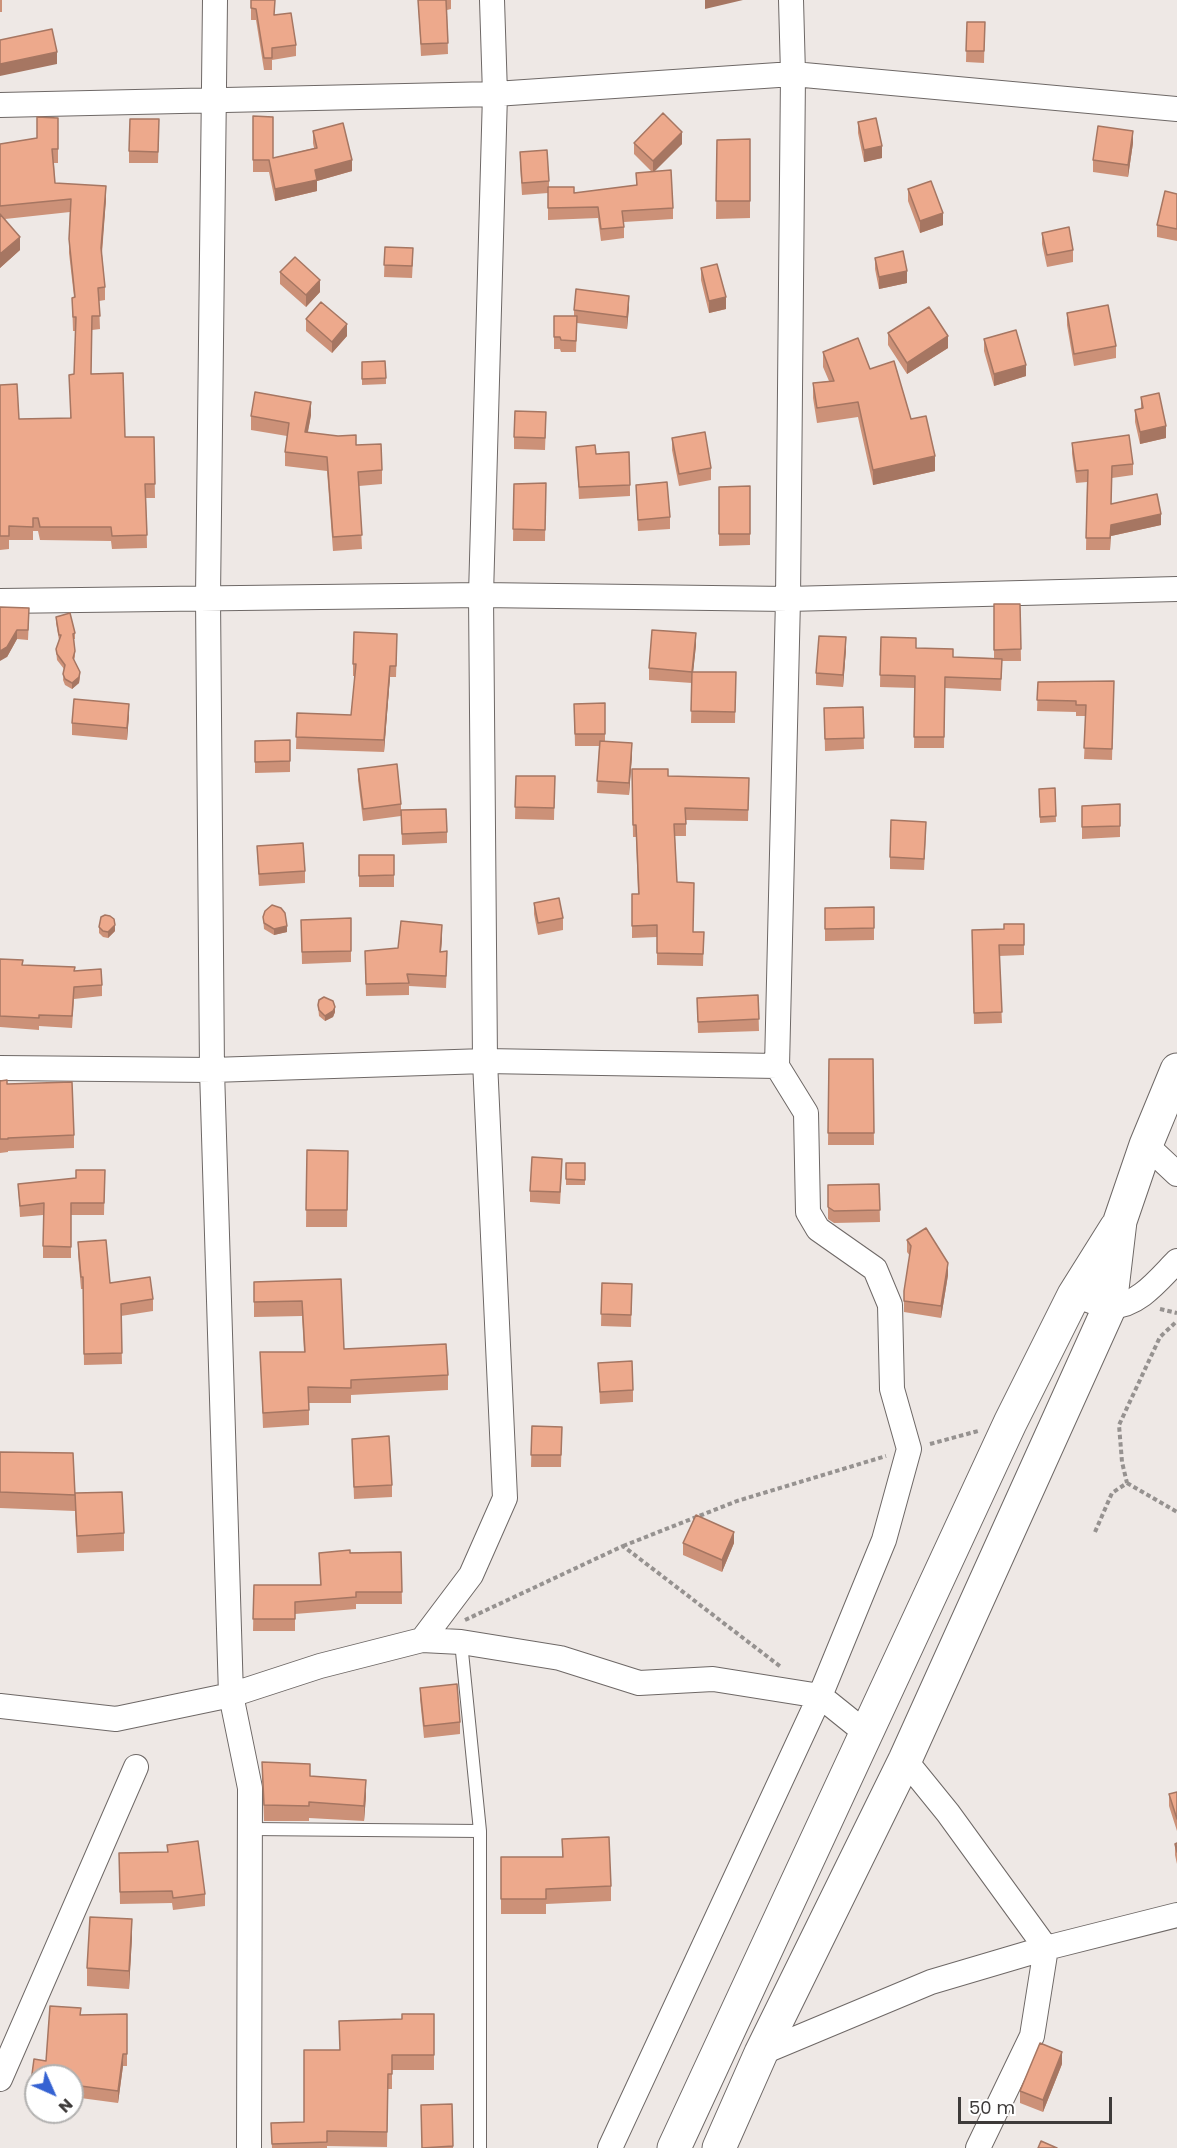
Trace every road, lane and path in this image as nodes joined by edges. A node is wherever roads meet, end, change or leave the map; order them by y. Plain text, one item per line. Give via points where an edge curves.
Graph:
1 (215, 0) edge
2 (492, 0) edge
3 (791, 0) edge
4 (793, 74) junction
5 (495, 94) junction
6 (213, 101) junction
7 (0, 105) edge
8 (1177, 109) edge
9 (1177, 589) edge
10 (481, 595) junction
11 (208, 597) junction
12 (788, 599) junction
13 (0, 601) edge
14 (485, 1061) junction
15 (777, 1066) junction
16 (0, 1068) edge
17 (212, 1070) junction
18 (1177, 1070) edge
19 (1146, 1145) junction
20 (1177, 1174) edge
21 (1120, 1221) junction
22 (1177, 1261) edge
23 (1074, 1295) junction
24 (1110, 1306) junction
25 (1177, 1321) edge
26 (1010, 1423) junction
27 (909, 1449) junction
28 (1127, 1483) junction
29 (1177, 1512) edge
30 (1095, 1532) dead end
31 (622, 1546) junction
32 (463, 1631) junction
33 (422, 1640) junction
34 (782, 1668) dead end
35 (231, 1695) junction
36 (820, 1696) junction
37 (0, 1706) edge
38 (866, 1733) junction
39 (905, 1760) junction
40 (136, 1767) dead end
41 (250, 1829) junction
42 (480, 1831) junction
43 (1177, 1915) edge
44 (1046, 1948) junction
45 (761, 2053) junction
46 (0, 2079) edge
47 (249, 2148) edge
48 (480, 2148) edge
49 (610, 2148) edge
50 (674, 2148) edge
51 (719, 2148) edge
52 (978, 2148) edge

1 - 6 street
2 - 5 street
3 - 4 street
4 - 5 street
4 - 8 street
4 - 12 street
5 - 6 street
5 - 10 street
6 - 7 street
6 - 11 street
9 - 12 street
10 - 11 street
10 - 12 street
10 - 14 street
11 - 13 street
11 - 17 street
12 - 15 street
14 - 15 street
14 - 17 street
14 - 33 street via 505,1498 471,1575
15 - 27 street via 806,1113 808,1212 818,1229 875,1269 890,1305 892,1389
16 - 17 street
17 - 35 street
18 - 19 main road
19 - 20 street
19 - 21 main road
21 - 23 main road
21 - 24 main road
22 - 24 street via 1142,1295
23 - 24 street
23 - 26 main road
24 - 39 main road
25 - 28 path via 1160,1337 1119,1425
26 - 27 path
26 - 38 main road
27 - 31 path via 737,1501
27 - 36 street via 884,1540
28 - 29 path
28 - 30 path via 1112,1493
31 - 32 path
31 - 34 path
32 - 33 street
32 - 36 street via 639,1683 713,1679
32 - 42 lane
33 - 35 street via 320,1666
35 - 37 street via 116,1719
35 - 41 street via 250,1788
36 - 38 street
36 - 49 street
38 - 50 main road
39 - 44 street
39 - 45 main road
40 - 46 street
41 - 42 lane
41 - 47 street
42 - 48 lane
43 - 44 street
44 - 45 street via 931,1982
44 - 52 street via 1032,2036
45 - 51 main road

